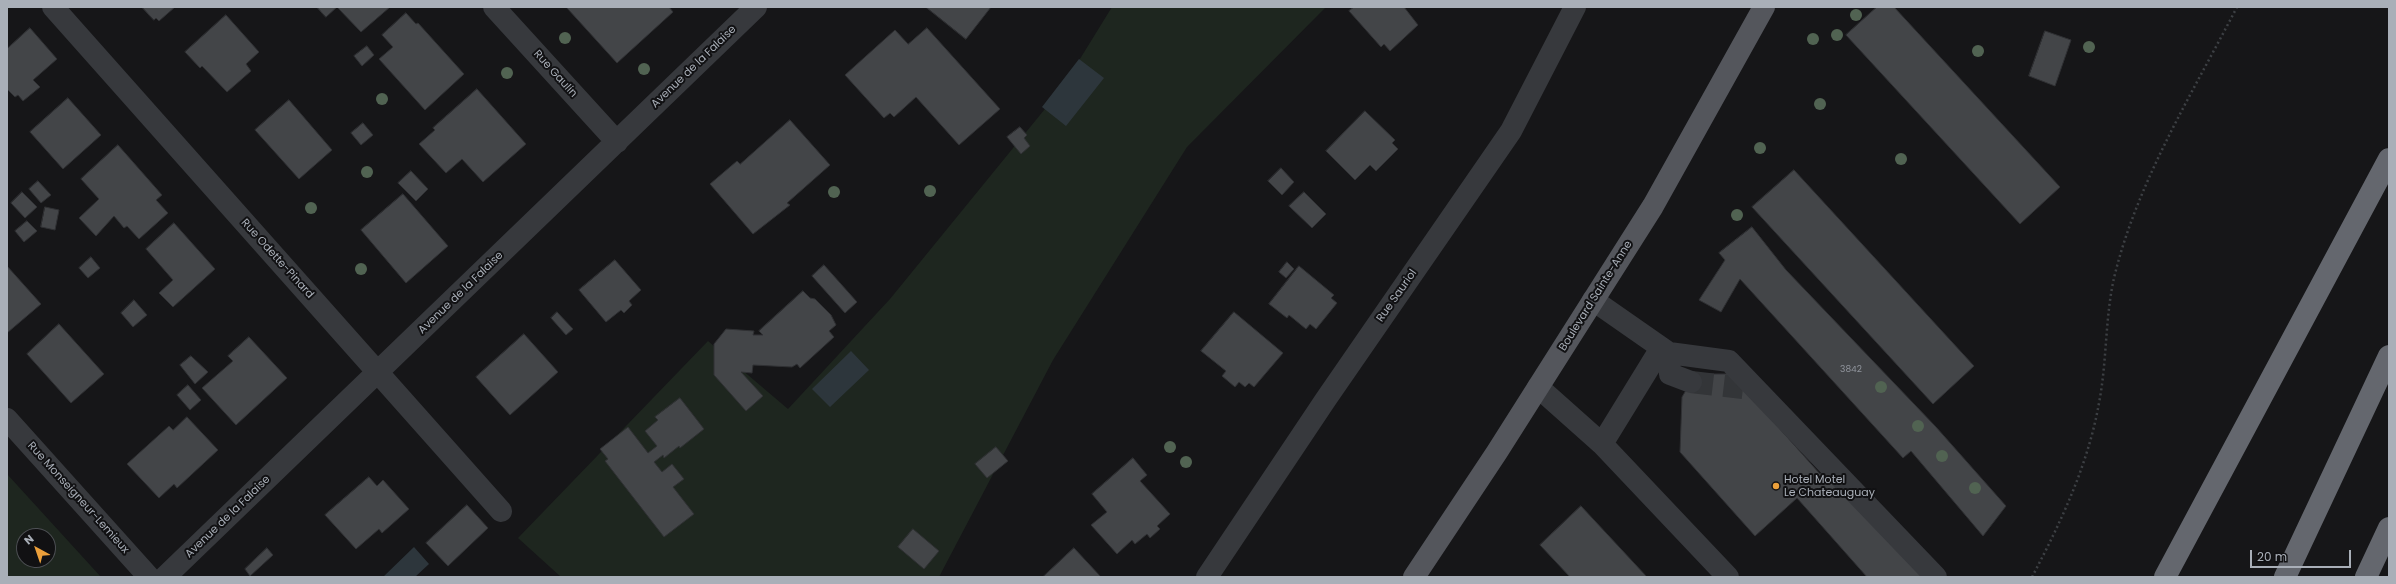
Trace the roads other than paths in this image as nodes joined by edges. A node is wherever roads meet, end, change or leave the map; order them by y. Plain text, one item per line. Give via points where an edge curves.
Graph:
1 (53, 7) edge
2 (494, 7) edge
3 (756, 7) edge
4 (1575, 7) edge
5 (1764, 7) edge
6 (617, 142) junction
7 (2389, 159) edge
8 (1593, 300) junction
9 (1665, 351) junction
10 (2389, 356) edge
11 (379, 373) junction
12 (1691, 382) tunnel mouth
13 (1538, 387) junction
14 (7, 419) edge
15 (1602, 444) junction
16 (501, 511) dead end
17 (2389, 528) edge
18 (149, 577) edge
19 (165, 577) edge
20 (1208, 577) edge
21 (1414, 577) edge
22 (1728, 577) edge
23 (1936, 577) edge
24 (2166, 577) edge
25 (2285, 577) edge
26 (2366, 577) edge

1 - 11 street, Rue Odette-Pinard
2 - 6 street, Rue Gaulin
3 - 6 street, Avenue de la Falaise
4 - 20 street, Rue Sauriol via 1511,131 1326,399
5 - 8 main road, Boulevard Sainte-Anne via 1653,206
6 - 11 street, Avenue de la Falaise
7 - 24 highway
8 - 9 street
8 - 13 main road, Boulevard Sainte-Anne
9 - 12 street via 1670,374
9 - 15 street
9 - 23 street via 1729,361 1749,388
10 - 25 highway
11 - 16 street, Rue Odette-Pinard
11 - 19 street, Avenue de la Falaise
13 - 15 street
13 - 21 main road, Boulevard Sainte-Anne
14 - 18 street, Rue Monseigneur-Lemieux
15 - 22 street
17 - 26 highway

